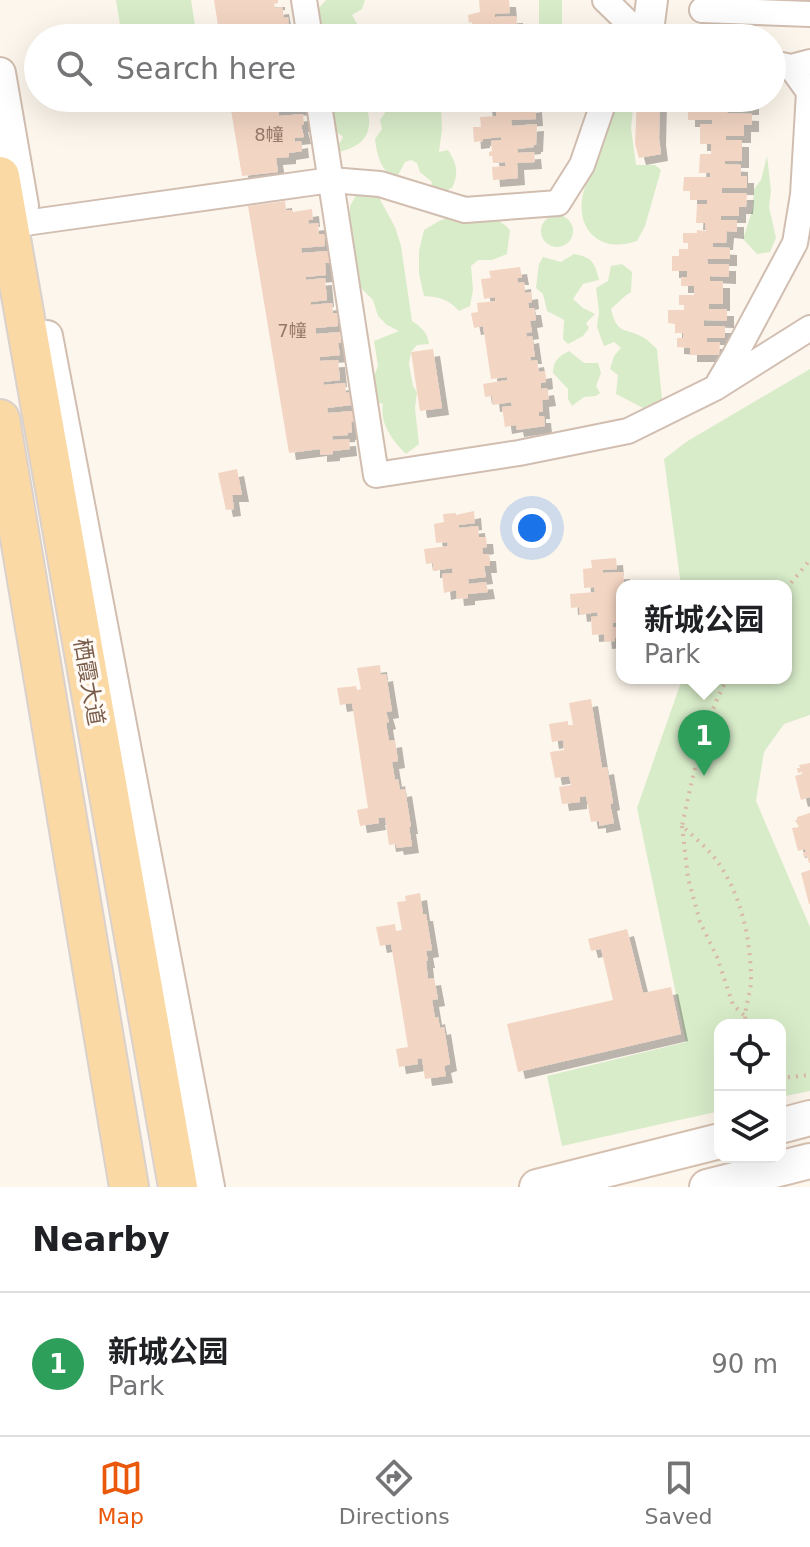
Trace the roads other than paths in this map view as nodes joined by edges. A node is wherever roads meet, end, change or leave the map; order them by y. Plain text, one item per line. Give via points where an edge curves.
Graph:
1 (304, 0) edge
2 (605, 0) edge
3 (652, 0) edge
4 (702, 10) dead end
5 (810, 14) edge
6 (308, 24) edge
7 (631, 24) edge
8 (648, 24) edge
9 (791, 64) edge
10 (0, 73) edge
11 (320, 112) edge
12 (600, 112) edge
13 (0, 176) edge
14 (331, 180) junction
15 (25, 223) junction
16 (810, 328) edge
17 (715, 388) junction
18 (0, 419) edge
19 (810, 1118) edge
20 (786, 1124) edge
21 (714, 1143) edge
22 (810, 1161) edge
23 (770, 1179) edge
24 (129, 1187) edge
25 (178, 1187) edge
26 (209, 1187) edge
27 (537, 1187) edge
28 (707, 1187) edge

1 - 6 street
2 - 7 street
3 - 8 street
4 - 5 street
9 - 17 street via 809,92 795,243
10 - 15 street
11 - 14 street
12 - 14 street via 582,165 558,203 465,210 380,184
13 - 25 main road, 栖霞大道
14 - 15 street
14 - 17 street via 376,475 628,431
15 - 26 street
16 - 17 street
18 - 24 main road, 栖霞大道
19 - 20 main road
21 - 27 main road
22 - 23 main road
23 - 28 main road

